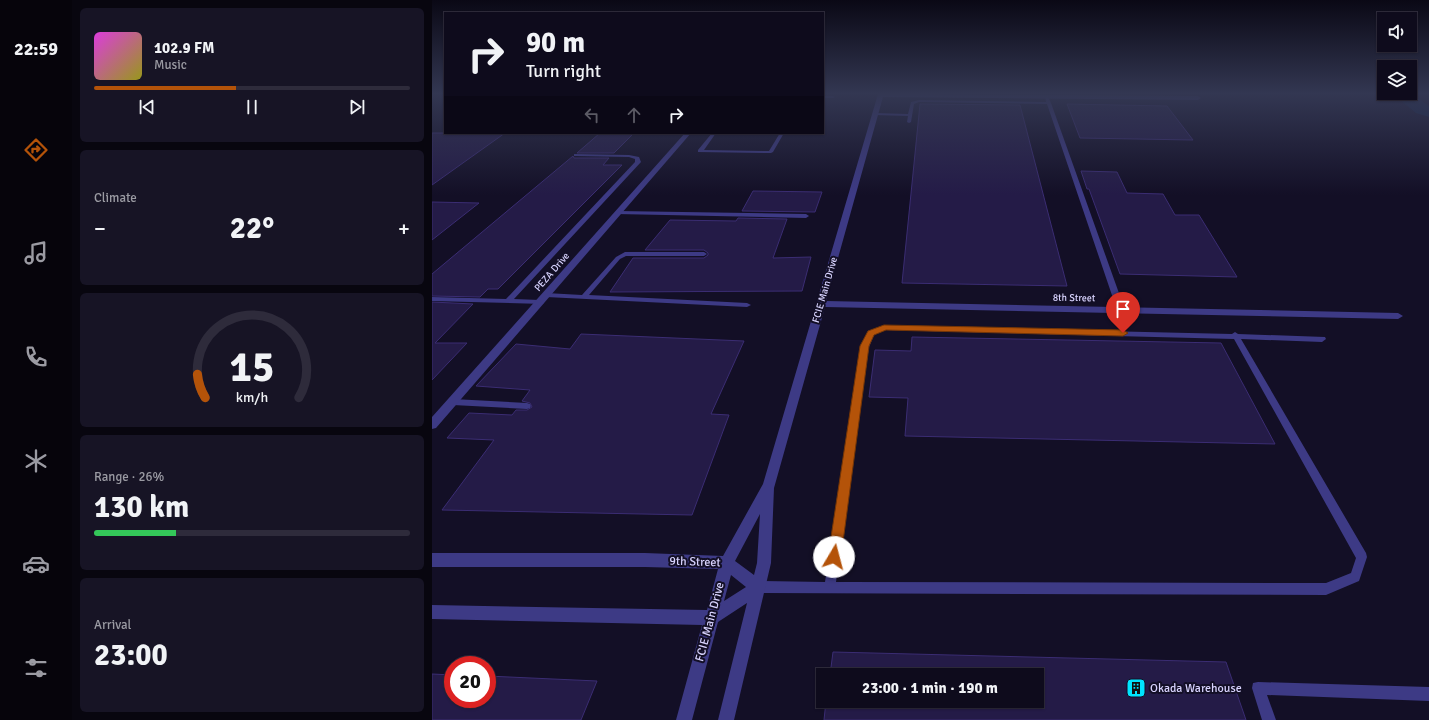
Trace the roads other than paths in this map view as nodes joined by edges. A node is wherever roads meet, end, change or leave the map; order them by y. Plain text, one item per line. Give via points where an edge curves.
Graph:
1 (871, 128) edge
2 (1058, 128) edge
3 (687, 134) edge
4 (713, 134) edge
5 (781, 134) edge
6 (576, 155) dead end
7 (618, 213) junction
8 (806, 216) dead end
9 (704, 254) dead end
10 (546, 294) junction
11 (585, 296) junction
12 (432, 299) edge
13 (508, 301) junction
14 (540, 302) junction
15 (747, 304) dead end
16 (821, 304) junction
17 (1121, 310) junction
18 (1398, 316) dead end
19 (1235, 335) junction
20 (1322, 339) dead end
21 (453, 402) junction
22 (527, 406) dead end
23 (432, 425) edge
24 (769, 485) junction
25 (432, 560) edge
26 (727, 563) junction
27 (758, 587) junction
28 (830, 587) junction
29 (432, 612) edge
30 (711, 618) junction
31 (1429, 694) edge
32 (684, 720) edge
33 (726, 720) edge
34 (1269, 720) edge

1 - 16 street, FCIE Main Drive
2 - 17 lane
3 - 7 street, PEZA Drive
4 - 5 lane via 700,151 771,152
6 - 13 lane via 629,156 637,158 638,162
7 - 8 lane
7 - 10 street, PEZA Drive
9 - 11 lane via 626,254 618,258
10 - 11 lane
10 - 14 street, PEZA Drive
11 - 15 lane
12 - 13 lane
13 - 14 lane
14 - 21 street, PEZA Drive
16 - 17 street, 8th Street
16 - 24 street, FCIE Main Drive
17 - 18 street, 8th Street
19 - 20 lane
19 - 28 lane via 884,328 871,334 865,346
19 - 28 lane via 1362,557 1355,577 1326,589
21 - 22 lane
21 - 23 street, PEZA Drive
24 - 26 street, FCIE Main Drive
24 - 27 street, FCIE Main Drive via 764,563
25 - 26 street, 9th Street via 645,560
26 - 27 street, 9th Street
26 - 30 street, FCIE Main Drive
27 - 28 lane
27 - 30 street
27 - 33 street, FCIE Main Drive
29 - 30 street
30 - 32 street, FCIE Main Drive
31 - 34 lane via 1258,688

